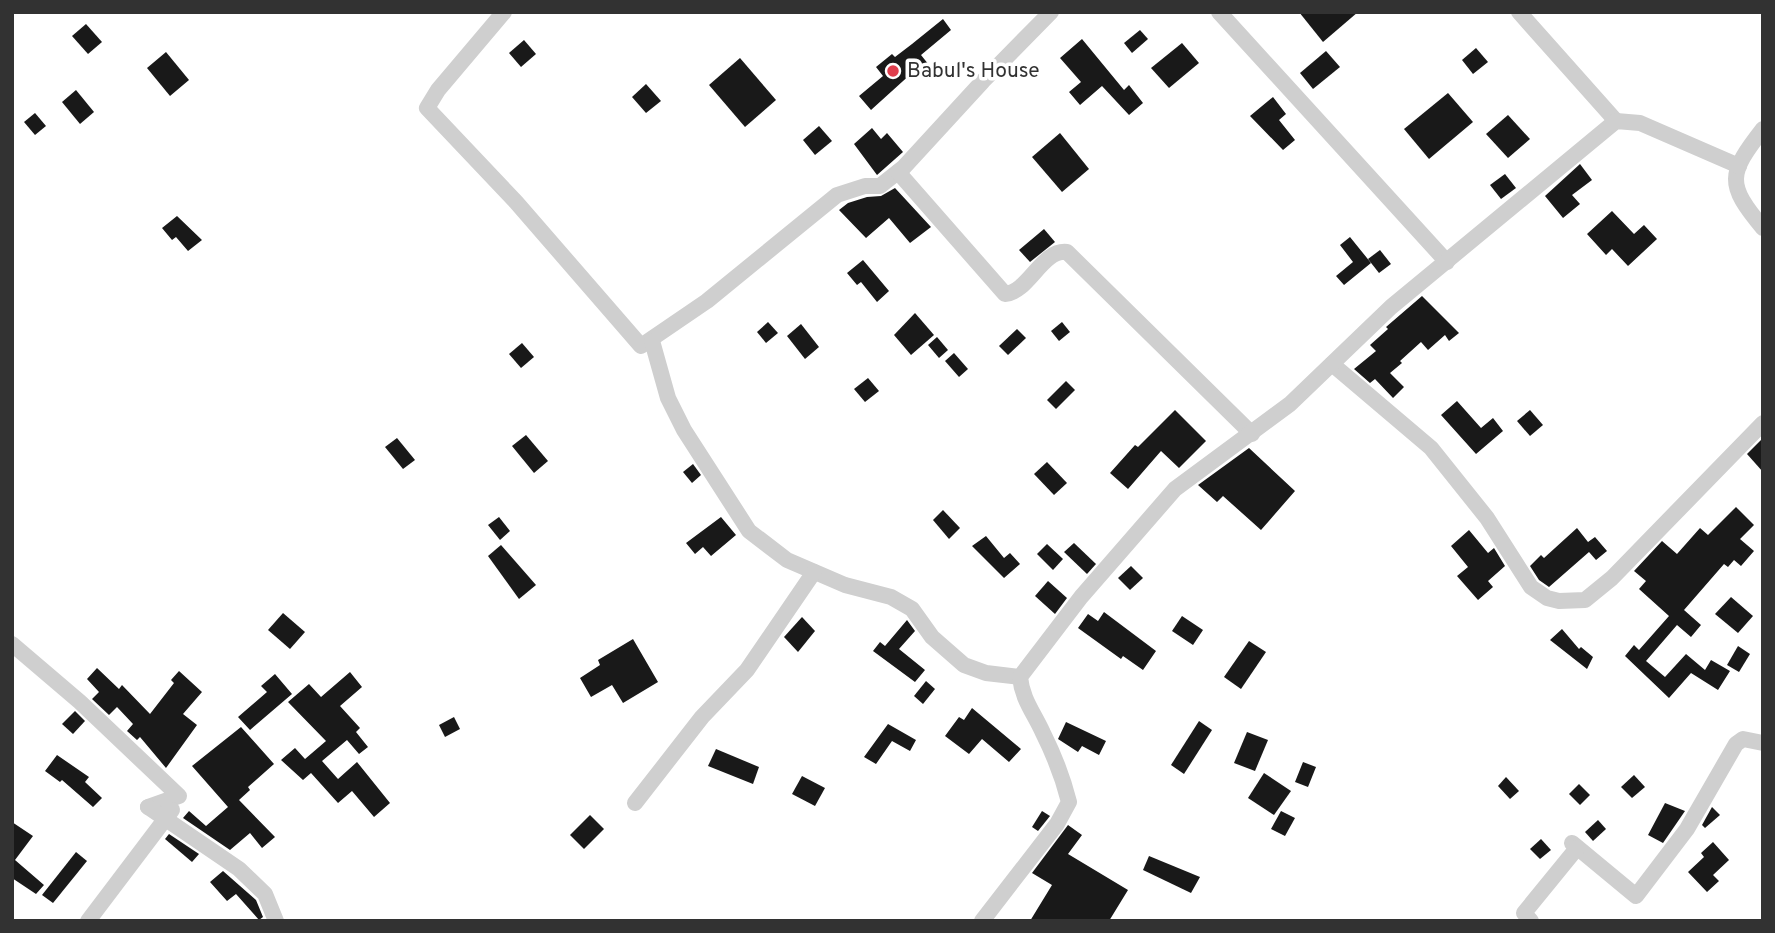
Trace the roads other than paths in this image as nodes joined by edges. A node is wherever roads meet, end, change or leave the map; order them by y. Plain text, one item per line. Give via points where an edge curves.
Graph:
1 (504, 12) edge
2 (1051, 12) edge
3 (1219, 12) edge
4 (1519, 12) edge
5 (1616, 121) junction
6 (1763, 130) edge
7 (1739, 166) junction
8 (898, 172) junction
9 (1763, 228) edge
10 (1447, 262) junction
11 (652, 341) junction
12 (1332, 364) junction
13 (1763, 423) edge
14 (1252, 434) junction
15 (814, 572) junction
16 (12, 644) edge
17 (1020, 677) junction
18 (1763, 743) edge
19 (635, 803) dead end
20 (148, 807) junction
21 (89, 921) edge
22 (276, 921) edge
23 (982, 921) edge
24 (1531, 921) edge

1 - 11 street via 427,108 516,202 640,346
2 - 8 street
3 - 10 street
4 - 5 street
5 - 7 street via 1640,123
5 - 10 street
6 - 7 street
7 - 9 street via 1734,177 1737,192
8 - 11 street via 880,186 837,195
8 - 14 street via 1005,294 1024,284 1060,251 1067,252
10 - 12 street
11 - 15 street via 668,398 684,430 749,531 787,560
12 - 13 street via 1431,448 1487,518 1531,587 1559,601 1585,600 1612,578
12 - 14 street
14 - 17 street via 1175,489 1080,597
15 - 17 street via 891,597 912,609 932,637 964,665
15 - 19 street via 747,670 702,716
16 - 20 street via 179,796
17 - 23 street via 1069,802
18 - 24 street via 1743,739 1736,744 1687,829 1636,896 1574,846 1524,913
20 - 21 street via 174,807
20 - 22 street via 239,869 265,894

